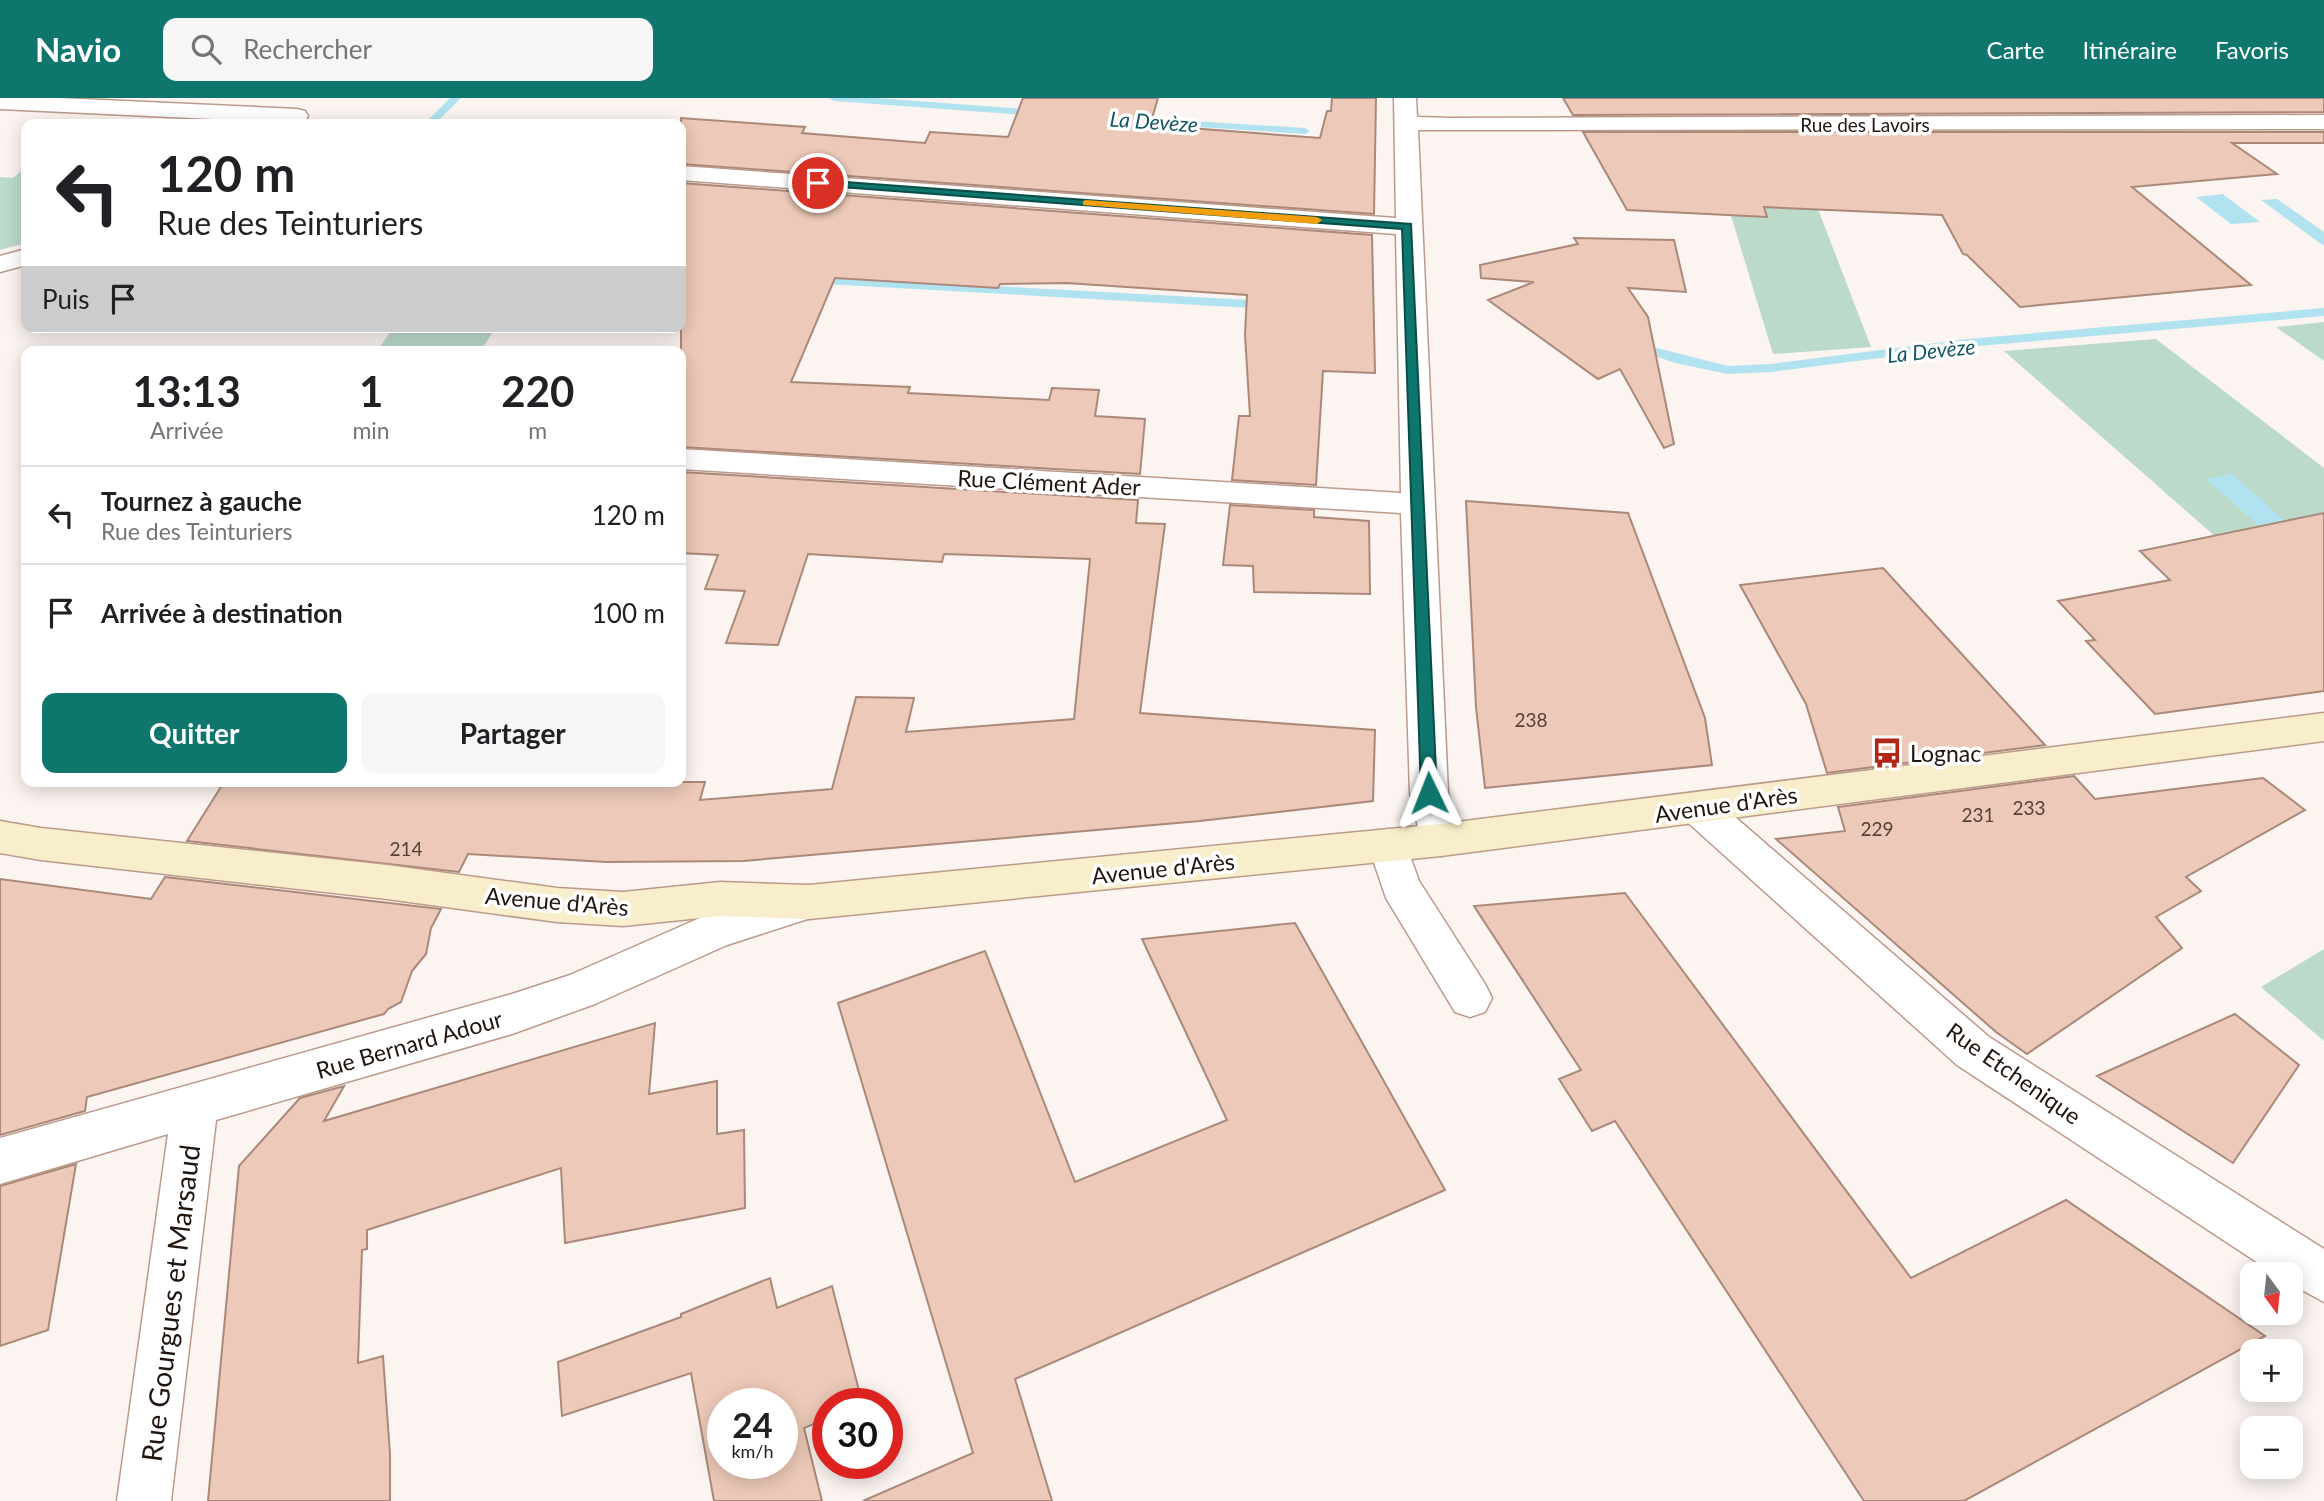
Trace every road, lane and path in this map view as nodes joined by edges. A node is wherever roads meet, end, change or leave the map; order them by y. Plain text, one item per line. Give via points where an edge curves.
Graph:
1 (0, 102) edge
2 (1406, 110) edge
3 (299, 115) edge
4 (2324, 122) edge
5 (686, 173) edge
6 (1408, 227) junction
7 (21, 258) edge
8 (0, 264) edge
9 (686, 459) edge
10 (1417, 504) junction
11 (2324, 727) edge
12 (1698, 808) junction
13 (0, 836) edge
14 (1441, 840) junction
15 (1388, 845) junction
16 (809, 902) junction
17 (1471, 998) dead end
18 (195, 1105) junction
19 (0, 1161) edge
20 (2324, 1277) edge
21 (144, 1501) edge

1 - 3 street
2 - 4 street, Rue des Lavoirs via 1450,125
2 - 6 street
5 - 6 street
6 - 10 street
7 - 8 street
9 - 10 street, Rue Clément Ader
10 - 14 street via 1429,793
11 - 12 main road, Avenue d'Arès
12 - 14 main road, Avenue d'Arès
12 - 20 street, Rue Etchenique via 1973,1051
13 - 16 main road, Avenue d'Arès via 568,906 623,909 720,899
14 - 15 main road, Avenue d'Arès
15 - 16 main road, Avenue d'Arès
15 - 17 street via 1400,886
16 - 18 street, Rue Bernard Adour via 717,930 580,991 512,1014
18 - 19 street, Rue Bernard Adour
18 - 21 street, Rue Gourgues et Marsaud

